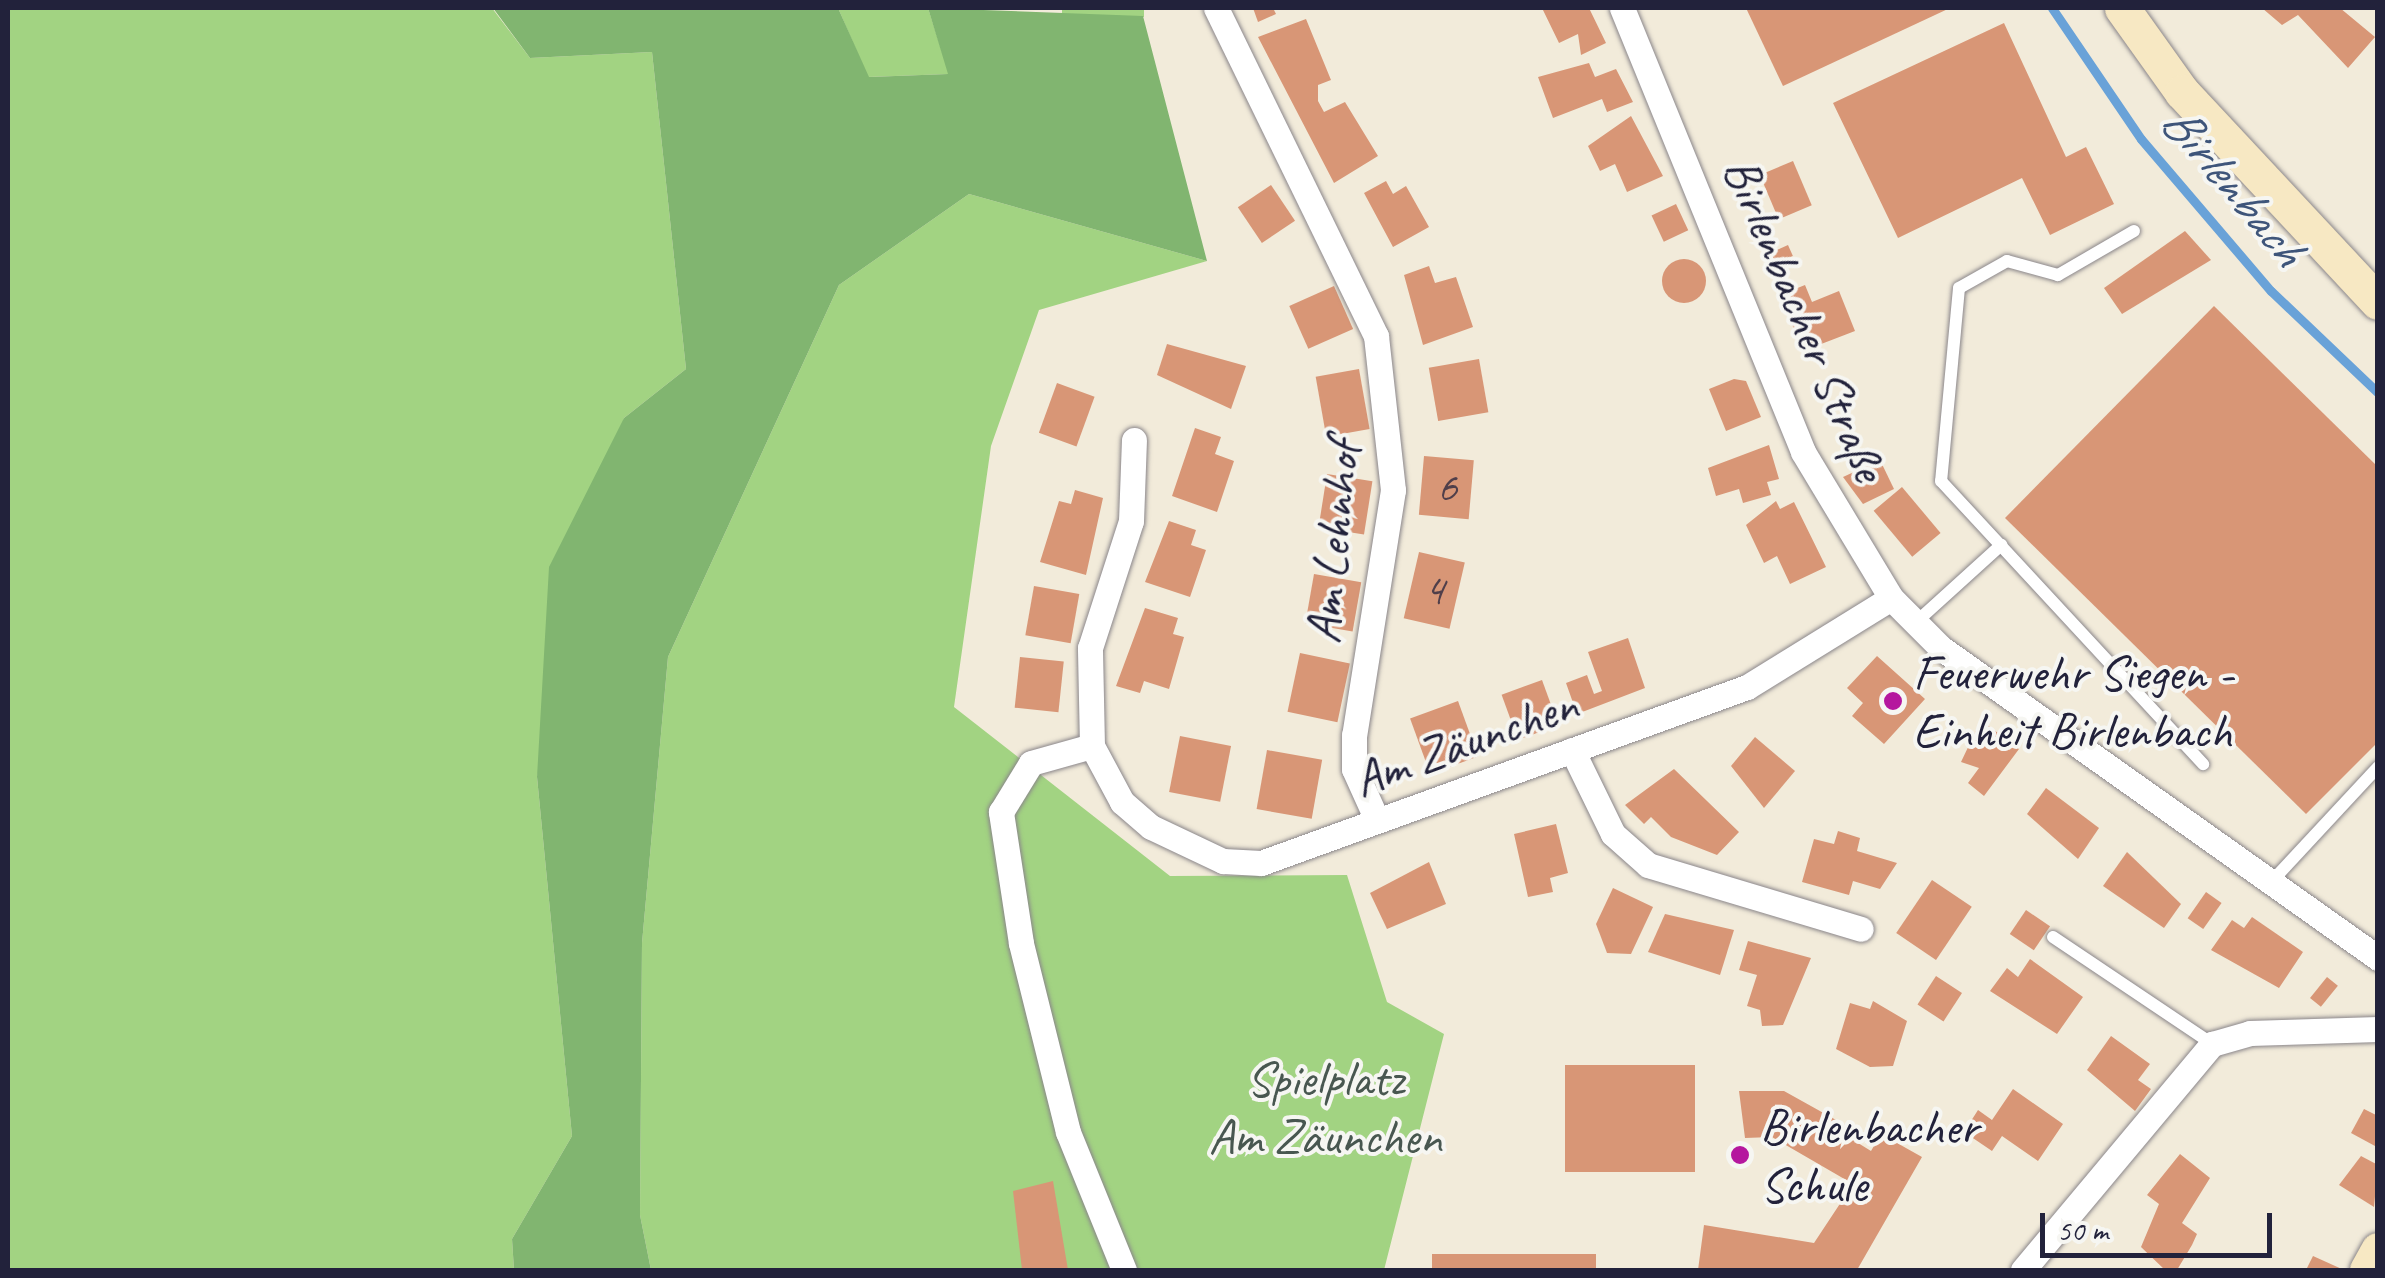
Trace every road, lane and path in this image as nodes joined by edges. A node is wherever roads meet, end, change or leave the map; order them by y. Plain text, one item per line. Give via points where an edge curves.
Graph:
1 (1216, 8) edge
2 (1622, 8) edge
3 (2122, 8) edge
4 (2134, 230) dead end
5 (2378, 302) edge
6 (1134, 440) dead end
7 (2001, 546) junction
8 (1891, 598) junction
9 (1914, 624) junction
10 (1092, 746) junction
11 (1572, 750) junction
12 (2203, 764) dead end
13 (2378, 767) edge
14 (1377, 820) junction
15 (2274, 879) junction
16 (1861, 929) dead end
17 (2053, 937) dead end
18 (2378, 958) edge
19 (2378, 1029) edge
20 (2212, 1044) junction
21 (2378, 1250) edge
22 (1120, 1267) edge
23 (2023, 1270) edge
24 (2367, 1270) edge

1 - 14 street, Am Lehnhof via 1376,336 1393,490 1354,769
2 - 8 street, Birlenbacher Straße via 1803,452
3 - 5 main road via 2248,167
4 - 7 lane via 2058,275 2007,261 1959,288 1941,481
6 - 10 street, Am Zäunchen via 1130,521 1090,648
7 - 9 lane
7 - 12 lane
8 - 9 street, Birlenbacher Straße
8 - 11 street, Am Zäunchen via 1747,688
9 - 15 street, Birlenbacher Straße
10 - 14 street, Am Zäunchen via 1122,802 1186,848 1223,861 1262,863
10 - 22 street via 1031,763 1002,812 1052,1079
11 - 14 street, Am Zäunchen
11 - 16 street via 1613,834 1648,865
13 - 15 lane
15 - 18 street, Birlenbacher Straße
17 - 20 lane
19 - 20 street via 2250,1032
20 - 23 street
21 - 24 main road

